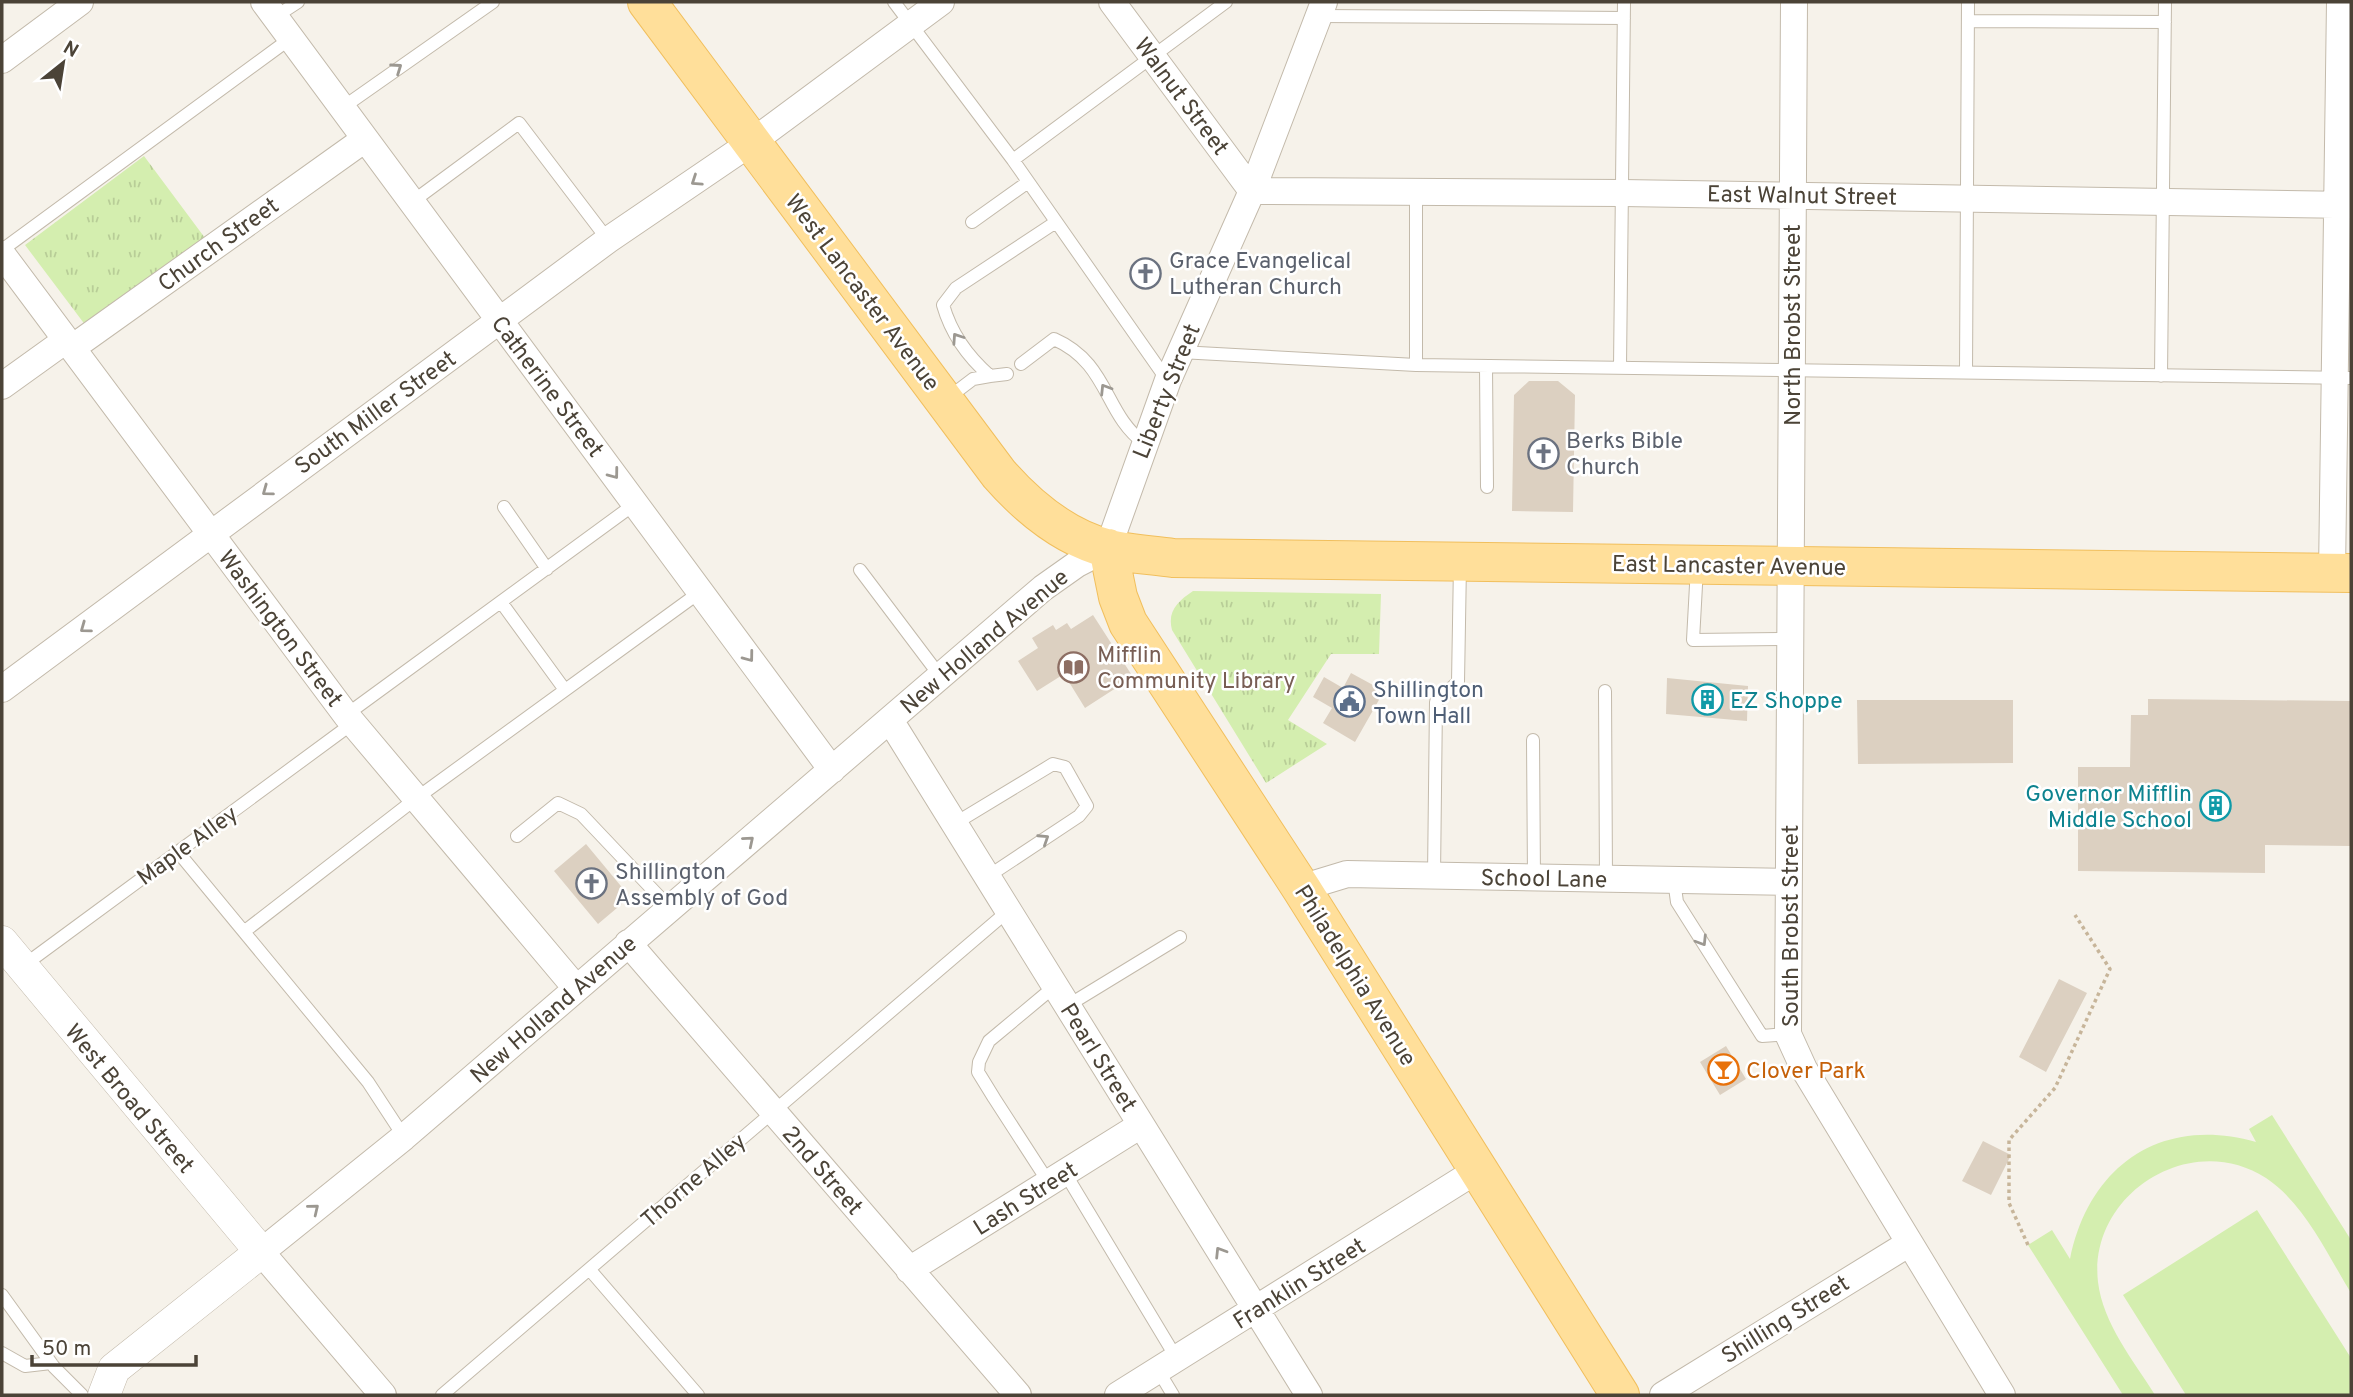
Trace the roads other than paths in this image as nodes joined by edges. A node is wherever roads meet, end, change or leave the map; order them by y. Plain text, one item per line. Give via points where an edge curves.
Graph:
1 (80, 2) edge
2 (298, 2) edge
3 (493, 2) edge
4 (647, 2) edge
5 (894, 2) edge
6 (941, 2) edge
7 (1112, 2) edge
8 (1226, 2) edge
9 (1624, 2) edge
10 (1794, 2) edge
11 (1968, 2) edge
12 (2165, 2) edge
13 (2340, 2) edge
14 (270, 9) edge
15 (1322, 9) edge
16 (1624, 18) junction
17 (1968, 21) junction
18 (2165, 22) junction
19 (911, 24) junction
20 (291, 38) junction
21 (1152, 57) junction
22 (2, 60) edge
23 (342, 108) junction
24 (365, 139) junction
25 (752, 142) junction
26 (1013, 160) junction
27 (1028, 182) junction
28 (1252, 191) junction
29 (1416, 191) junction
30 (1622, 193) junction
31 (1793, 195) junction
32 (1965, 197) junction
33 (412, 202) junction
34 (2165, 202) junction
35 (2344, 205) edge
36 (972, 222) dead end
37 (1056, 222) junction
38 (608, 240) junction
39 (2, 252) edge
40 (500, 321) junction
41 (69, 344) junction
42 (1179, 352) junction
43 (1021, 364) dead end
44 (1416, 365) junction
45 (1486, 366) junction
46 (1620, 367) junction
47 (1791, 369) junction
48 (1966, 372) junction
49 (1007, 374) dead end
50 (990, 376) junction
51 (2161, 376) junction
52 (2343, 378) edge
53 (1168, 380) junction
54 (2, 386) edge
55 (944, 400) junction
56 (1144, 443) junction
57 (1487, 486) dead end
58 (636, 503) junction
59 (504, 507) dead end
60 (212, 536) junction
61 (1108, 548) junction
62 (1460, 561) junction
63 (1698, 563) junction
64 (1791, 565) junction
65 (547, 569) junction
66 (860, 570) dead end
67 (2342, 573) edge
68 (701, 592) junction
69 (501, 602) junction
70 (1792, 639) junction
71 (940, 676) junction
72 (2, 689) edge
73 (565, 690) junction
74 (1605, 691) dead end
75 (350, 719) junction
76 (890, 720) junction
77 (1533, 740) dead end
78 (832, 770) junction
79 (414, 800) junction
80 (954, 824) junction
81 (517, 836) dead end
82 (178, 852) junction
83 (1434, 876) junction
84 (987, 877) junction
85 (1534, 878) junction
86 (1606, 879) junction
87 (1674, 880) junction
88 (1788, 882) junction
89 (1301, 888) junction
90 (670, 908) junction
91 (1008, 911) junction
92 (246, 931) junction
93 (1180, 937) dead end
94 (628, 943) junction
95 (8, 953) edge
96 (576, 988) junction
97 (1061, 996) junction
98 (1788, 1034) junction
99 (772, 1111) junction
100 (1141, 1125) junction
101 (404, 1137) junction
102 (1479, 1169) junction
103 (1057, 1178) junction
104 (1908, 1244) junction
105 (261, 1252) junction
106 (590, 1270) junction
107 (909, 1270) junction
108 (2, 1296) edge
109 (1256, 1310) junction
110 (2, 1353) edge
111 (51, 1363) junction
112 (1167, 1364) junction
113 (82, 1395) edge
114 (104, 1395) edge
115 (383, 1395) edge
116 (442, 1395) edge
117 (698, 1395) edge
118 (1018, 1395) edge
119 (1118, 1395) edge
120 (1173, 1395) edge
121 (1309, 1395) edge
122 (1620, 1395) edge
123 (1663, 1395) edge
124 (2002, 1395) edge

1 - 22 street
2 - 14 lane
23 -> 3 lane
4 - 25 main road, West Lancaster Avenue
5 - 19 lane
6 - 19 street, South Miller Street
7 - 21 street, Walnut Street
8 - 21 lane
9 - 16 lane
10 - 31 street, North Brobst Street
11 - 17 lane
12 - 18 lane
13 - 35 street
14 - 20 street, Catherine Street
15 - 16 lane
15 - 28 street, Liberty Street
16 - 30 lane
17 - 18 lane
17 - 32 lane
18 - 34 lane
19 - 25 street, South Miller Street
19 - 26 lane
20 - 23 street, Catherine Street
20 - 39 lane
21 - 26 lane
21 - 28 street, Walnut Street
23 - 24 street, Catherine Street
24 - 33 street, Catherine Street
24 - 41 street, Church Street
25 -> 38 street, South Miller Street
25 - 55 main road, West Lancaster Avenue
26 - 27 lane
27 - 36 lane
27 - 37 lane
28 - 29 street, East Walnut Street
28 - 42 street, Liberty Street
29 - 30 street, East Walnut Street
29 - 44 lane
30 - 31 street, East Walnut Street
30 - 46 lane
31 - 32 street, East Walnut Street
31 - 47 street, North Brobst Street
32 - 34 street, East Walnut Street
32 - 48 lane via 1969,235
33 - 38 lane via 519,123
33 - 40 street, Catherine Street
34 - 35 street, East Walnut Street
34 - 51 lane
35 - 52 street
50 -> 37 lane via 974,363 948,324 943,305 956,288
37 - 53 lane
38 - 40 street, South Miller Street
39 - 41 street, Washington Street
40 -> 58 street, Catherine Street
40 -> 60 street, South Miller Street
41 - 54 street, Church Street
41 - 60 street, Washington Street
42 - 44 lane
42 - 53 street, Liberty Street
56 -> 43 lane via 1129,432 1107,389 1077,349 1054,339
44 - 45 lane
45 - 46 lane
45 - 57 lane
46 - 47 lane
47 - 48 lane
47 - 64 street, North Brobst Street
48 - 51 lane
49 - 50 lane
50 - 55 lane via 973,379
51 - 52 lane
52 - 67 street
53 - 56 street, Liberty Street
55 - 61 main road, West Lancaster Avenue via 1015,493 1072,534
56 - 61 street, Liberty Street
58 - 65 lane, Maple Alley
58 - 68 street, Catherine Street
59 - 65 lane
60 -> 72 street, South Miller Street
60 - 75 street, Washington Street
61 - 62 main road, East Lancaster Avenue via 1173,558
61 - 71 street, New Holland Avenue via 1043,588
61 - 89 main road, Philadelphia Avenue via 1128,623
62 - 63 main road, East Lancaster Avenue
62 - 83 lane via 1458,682 1436,702
63 - 64 main road, East Lancaster Avenue
63 - 70 lane via 1693,640
64 - 67 main road, East Lancaster Avenue
64 - 70 street, South Brobst Street
65 - 69 lane, Maple Alley
66 - 71 lane
68 - 73 lane
68 -> 78 street, Catherine Street
69 - 73 lane
69 - 75 lane, Maple Alley
70 - 88 street, South Brobst Street
71 - 76 street, New Holland Avenue
73 - 79 lane
74 - 86 lane
75 - 79 street, Washington Street
75 - 82 lane, Maple Alley
76 - 78 street, New Holland Avenue
76 - 80 street, Pearl Street
77 - 85 lane
90 -> 78 street, New Holland Avenue
79 - 92 lane
79 - 96 street, Washington Street
80 - 84 street, Pearl Street
84 -> 80 lane via 1079,816 1087,806 1085,798 1065,767 1053,764
81 - 90 lane via 558,803 566,804 581,814
82 - 92 lane
82 - 95 lane, Maple Alley
83 - 85 street, School Lane
83 - 89 street, School Lane via 1347,874
84 - 91 street, Pearl Street
85 - 86 street, School Lane
86 - 87 street, School Lane
87 - 88 street, School Lane
87 -> 98 lane via 1677,902 1762,1036
88 - 98 street, South Brobst Street
89 - 102 main road, Philadelphia Avenue
90 - 94 street, New Holland Avenue
91 - 97 street, Pearl Street
91 - 99 lane, Thorne Alley
92 - 101 lane via 253,946 368,1082
93 - 97 lane
94 - 96 street, New Holland Avenue
94 - 99 street, 2nd Street
95 - 105 street, West Broad Street
96 - 101 street, New Holland Avenue
97 - 100 street, Pearl Street
97 - 103 lane via 989,1041 982,1050 978,1072
98 - 104 street, South Brobst Street
99 - 106 lane, Thorne Alley
99 - 107 street, 2nd Street
100 - 103 street, Lash Street
109 -> 100 street, Pearl Street
105 -> 101 street, New Holland Avenue
102 - 109 street, Franklin Street
102 - 122 main road, Philadelphia Avenue
103 - 107 street, Lash Street
103 - 112 lane
104 - 123 street, Shilling Street
104 - 124 street, South Brobst Street
105 - 114 street, New Holland Avenue via 114,1368
105 - 115 street
106 - 116 lane, Thorne Alley
106 - 117 lane
107 - 118 street, 2nd Street
108 - 111 lane
109 - 112 street, Franklin Street
109 - 121 street, Pearl Street
110 - 111 lane via 25,1366
111 - 113 lane
112 - 119 street, Franklin Street
112 - 120 lane

